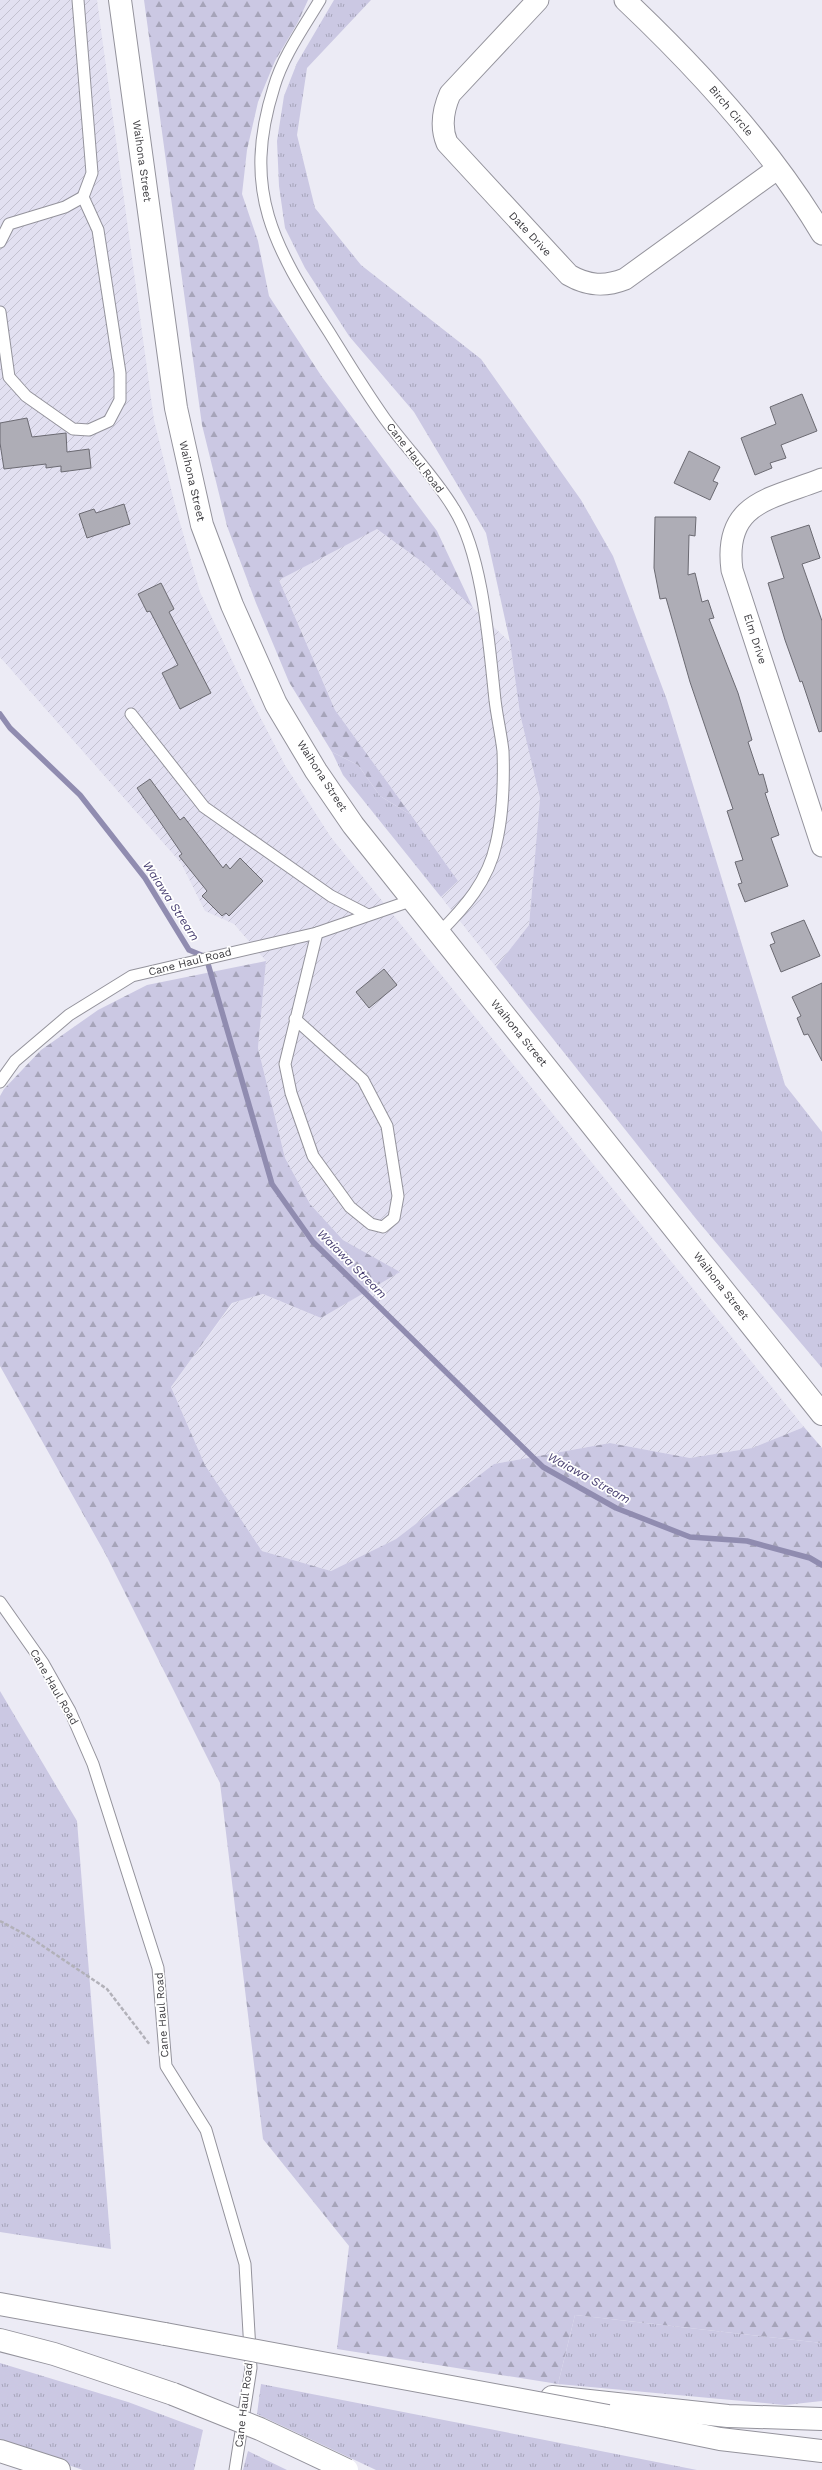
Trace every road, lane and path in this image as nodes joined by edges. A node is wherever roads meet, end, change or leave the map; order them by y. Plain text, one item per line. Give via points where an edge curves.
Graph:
1 (78, 0) edge
2 (120, 0) edge
3 (320, 0) edge
4 (538, 0) edge
5 (625, 0) edge
6 (777, 169) junction
7 (83, 197) junction
8 (822, 234) edge
9 (0, 242) edge
10 (0, 312) edge
11 (822, 479) edge
12 (131, 714) dead end
13 (822, 846) edge
14 (413, 900) junction
15 (366, 914) junction
16 (317, 933) junction
17 (438, 933) junction
18 (295, 1019) junction
19 (0, 1082) edge
20 (822, 1414) edge
21 (0, 1602) edge
22 (0, 1921) edge
23 (166, 2066) junction
24 (0, 2304) edge
25 (0, 2340) edge
26 (609, 2410) junction
27 (822, 2419) edge
28 (0, 2451) edge
29 (822, 2451) edge
30 (59, 2470) edge
31 (235, 2470) edge
32 (346, 2470) edge

1 - 7 lane via 92,173
2 - 14 main road, Waihona Street via 176,408 202,525 232,605 276,704 316,771 353,825
3 - 17 lane, Cane Haul Road via 275,83 266,114 261,160 264,203 273,234 292,275 384,418 454,509 465,530 473,558 488,630 503,751 496,844 484,880 463,910
4 - 6 street, Date Drive via 450,94 445,105 442,125 447,143 569,275 578,281 601,285 625,279
5 - 6 street, Birch Circle via 731,108
6 - 8 street, Birch Circle
7 - 9 lane via 65,207 9,224
7 - 10 lane via 98,230 120,373 120,400 109,421 89,430 73,429 26,396 9,377
11 - 13 street, Elm Drive via 749,510 734,529 730,554 732,570
12 - 15 lane via 204,807 331,896
14 - 15 lane, Cane Haul Road
14 - 17 main road, Waihona Street
15 - 16 lane, Cane Haul Road
16 - 18 lane
16 - 19 lane, Cane Haul Road via 132,976 69,1015 15,1062
17 - 20 main road, Waihona Street
18 - 18 lane via 285,1064 291,1093 313,1156 350,1207 372,1224 383,1227 394,1218 398,1196 386,1126 362,1080
21 - 23 lane, Cane Haul Road via 43,1663 70,1711 93,1764 158,1968
22 - 23 path via 28,1936 107,1989
23 - 31 lane, Cane Haul Road via 206,2130 245,2264 251,2368
24 - 26 main road, bridge via 463,2388
25 - 32 main road, bridge via 54,2354 173,2394 260,2429
26 - 27 main road
26 - 29 main road via 720,2439
28 - 30 main road

